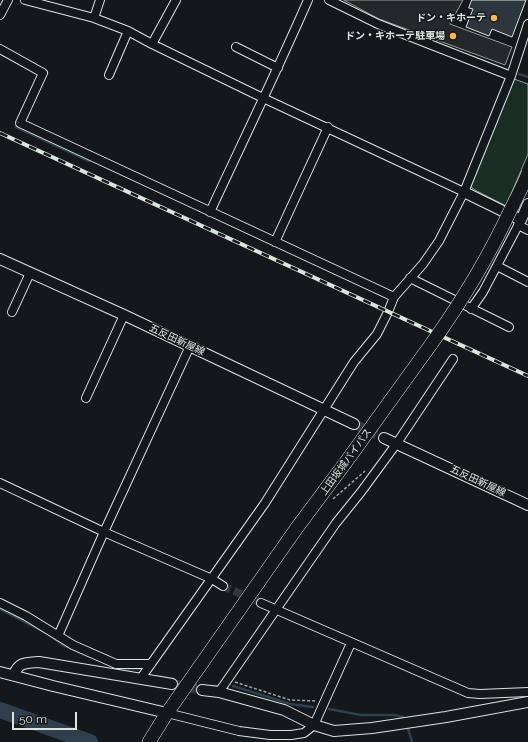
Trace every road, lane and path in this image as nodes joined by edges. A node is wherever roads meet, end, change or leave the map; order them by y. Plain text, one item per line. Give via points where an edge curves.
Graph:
1 (8, 0) edge
2 (25, 0) edge
3 (100, 0) edge
4 (176, 0) edge
5 (308, 0) edge
6 (329, 0) edge
7 (0, 15) edge
8 (94, 18) junction
9 (528, 24) edge
10 (128, 31) junction
11 (152, 44) junction
12 (236, 48) dead end
13 (0, 49) edge
14 (278, 68) junction
15 (110, 75) dead end
16 (511, 76) junction
17 (263, 98) junction
18 (328, 127) junction
19 (528, 173) edge
20 (464, 192) junction
21 (528, 204) edge
22 (210, 212) junction
23 (519, 223) junction
24 (528, 230) edge
25 (275, 242) junction
26 (0, 259) edge
27 (497, 266) junction
28 (30, 273) junction
29 (410, 278) junction
30 (528, 282) edge
31 (394, 297) junction
32 (471, 309) junction
33 (12, 312) dead end
34 (124, 315) junction
35 (510, 327) dead end
36 (190, 346) junction
37 (453, 359) dead end
38 (86, 398) dead end
39 (324, 410) junction
40 (354, 424) tunnel mouth
41 (384, 438) tunnel mouth
42 (396, 444) junction
43 (368, 468) dead end
44 (0, 483) edge
45 (331, 501) dead end
46 (528, 505) edge
47 (104, 532) junction
48 (212, 579) junction
49 (223, 586) tunnel mouth
50 (0, 603) edge
51 (260, 604) tunnel mouth
52 (275, 610) junction
53 (58, 636) junction
54 (351, 643) junction
55 (151, 664) junction
56 (0, 672) edge
57 (14, 676) junction
58 (141, 678) junction
59 (228, 680) junction
60 (172, 684) tunnel mouth
61 (202, 690) tunnel mouth
62 (219, 692) junction
63 (528, 692) edge
64 (325, 701) junction
65 (528, 702) edge
66 (167, 713) junction
67 (314, 725) junction
68 (152, 738) edge

1 - 7 street
2 - 8 street
3 - 8 street
4 - 11 street
5 - 14 street
6 - 16 street via 378,24
8 - 10 street
9 - 16 street
10 - 11 street
10 - 15 street
11 - 17 street
12 - 14 street
13 - 22 street via 42,73 20,123
14 - 17 street
16 - 20 street
17 - 18 street
17 - 22 street
18 - 20 street
18 - 25 street
19 - 66 highway, 上田坂城バイパス, bridge via 500,234 453,314 296,529
20 - 23 street
20 - 29 street via 439,241
21 - 23 street
22 - 25 street
23 - 24 street
23 - 27 street
25 - 31 street
26 - 28 street, 五反田新屋線
27 - 30 street
27 - 32 street
28 - 33 street
28 - 34 street, 五反田新屋線
29 - 31 street
29 - 32 street
31 - 39 street via 376,334 354,362
32 - 35 street
34 - 36 street, 五反田新屋線
34 - 38 street
36 - 39 street, 五反田新屋線
36 - 47 street
37 - 42 street
39 - 40 street, 五反田新屋線
39 - 48 street via 265,503
41 - 42 street, 五反田新屋線
42 - 46 street, 五反田新屋線
42 - 52 street
43 - 45 path
44 - 47 street
47 - 48 street
47 - 53 street
48 - 49 street
48 - 55 street
50 - 53 street
51 - 52 street
52 - 54 street
52 - 59 street
53 - 55 street via 116,664
54 - 63 street via 468,693
54 - 64 street
55 - 58 street
56 - 57 street
57 - 58 street via 16,668 22,664 39,662
57 - 66 street
58 - 60 street
59 - 62 street
59 - 64 path via 290,700
61 - 62 street
62 - 67 street via 284,710
64 - 67 street
65 - 67 street via 372,728 334,730
66 - 67 street via 270,735 304,733
66 - 68 highway, 上田坂城バイパス

